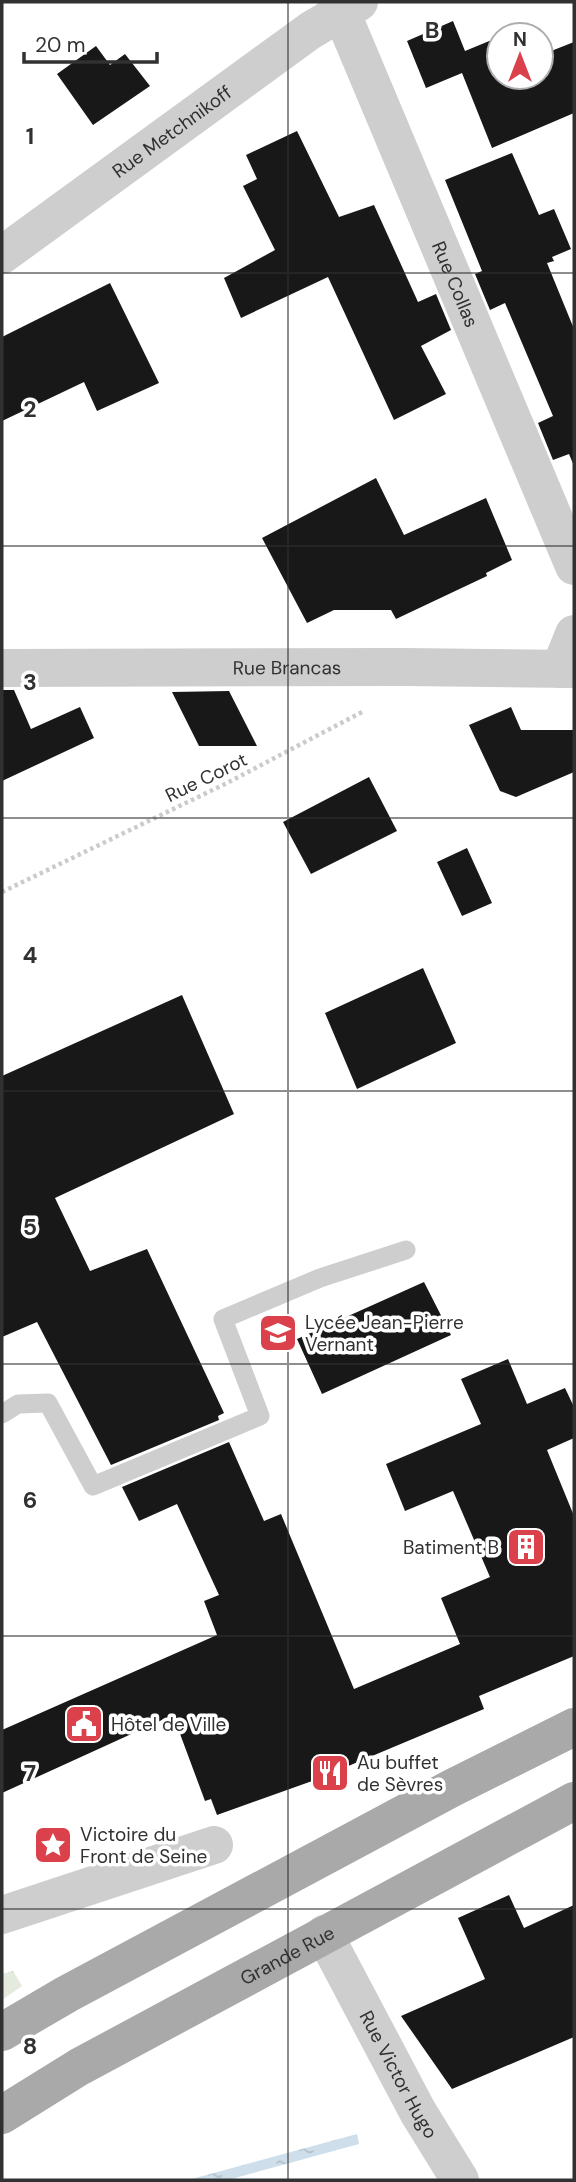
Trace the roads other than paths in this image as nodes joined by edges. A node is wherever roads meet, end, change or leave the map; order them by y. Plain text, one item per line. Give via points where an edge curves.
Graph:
1 (346, 5) edge
2 (2, 256) edge
3 (574, 566) edge
4 (574, 634) edge
5 (2, 668) edge
6 (567, 669) edge
7 (406, 1250) dead end
8 (2, 1414) edge
9 (574, 1727) edge
10 (574, 1801) edge
11 (214, 1845) dead end
12 (2, 1914) edge
13 (333, 1950) junction
14 (2, 2032) edge
15 (2, 2115) edge
16 (460, 2180) edge

1 - 2 street, Rue Metchnikoff
1 - 3 street, Rue Collas
4 - 6 street
5 - 6 street, Rue Brancas
7 - 8 lane via 320,1278 223,1319 260,1416 93,1486 48,1403 18,1404
9 - 14 main road via 163,1942
10 - 13 main road, Grande Rue
11 - 12 street
13 - 15 main road, Grande Rue via 79,2067
13 - 16 street, Rue Victor Hugo via 368,2022

